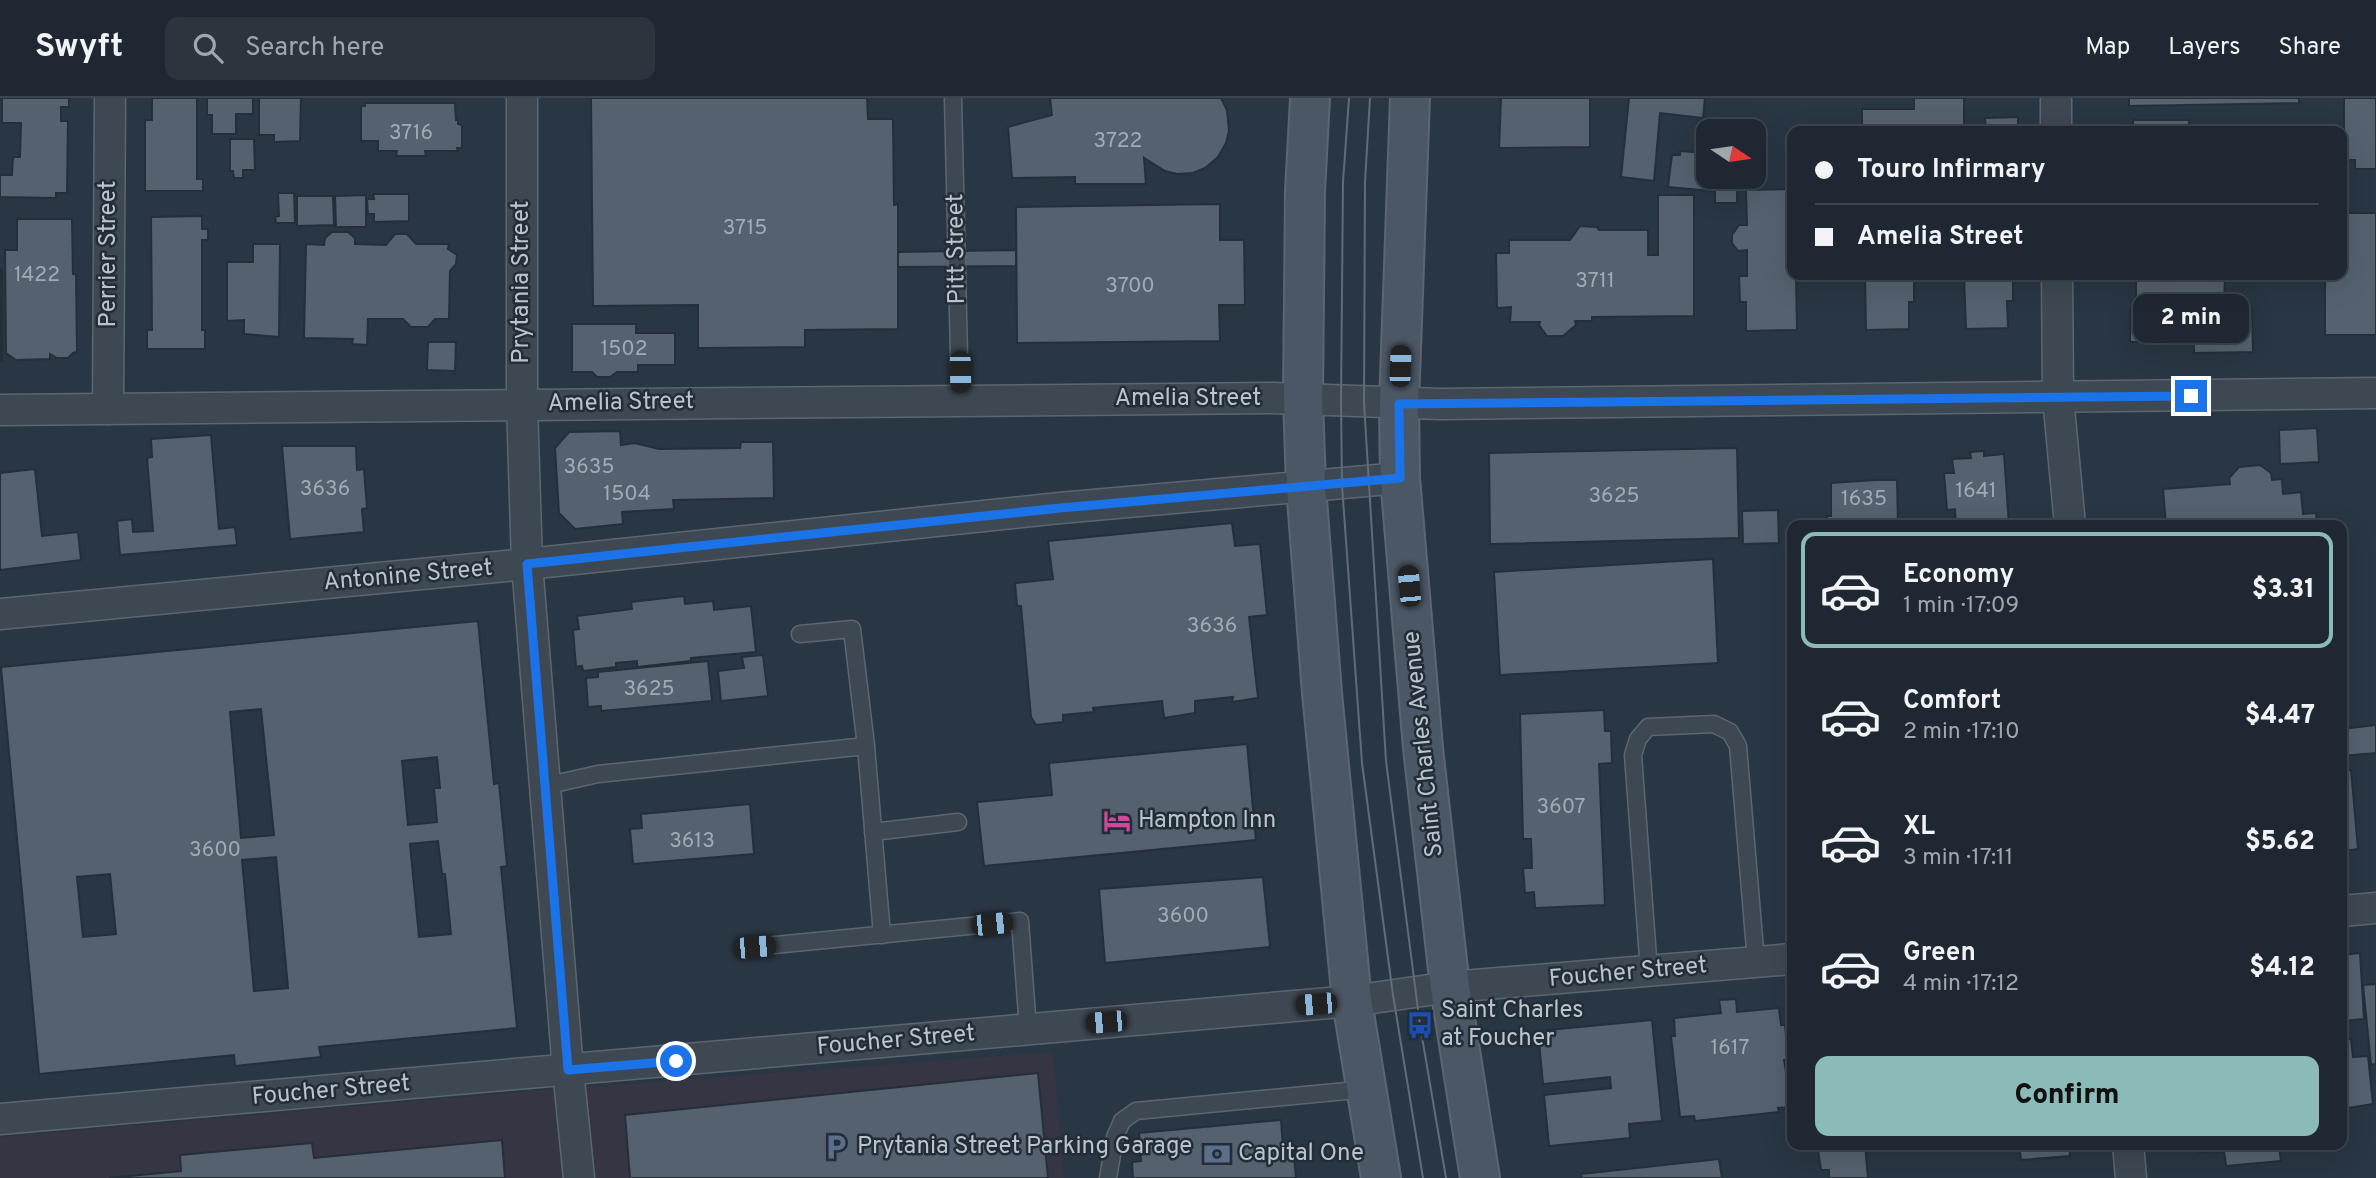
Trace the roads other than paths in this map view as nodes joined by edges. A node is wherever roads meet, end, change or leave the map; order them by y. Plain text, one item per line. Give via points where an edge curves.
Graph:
1 (110, 98) edge
2 (522, 98) edge
3 (953, 98) edge
4 (1310, 98) edge
5 (1410, 98) edge
6 (2056, 98) edge
7 (2056, 126) edge
8 (2057, 280) edge
9 (2376, 393) edge
10 (2058, 397) junction
11 (1303, 398) junction
12 (960, 400) junction
13 (522, 404) junction
14 (1399, 404) junction
15 (108, 409) junction
16 (0, 410) edge
17 (1400, 478) junction
18 (1306, 487) junction
19 (2070, 520) edge
20 (527, 564) junction
21 (0, 614) edge
22 (800, 634) dead end
23 (866, 746) junction
24 (545, 786) junction
25 (958, 822) dead end
26 (873, 832) junction
27 (2376, 908) edge
28 (2347, 911) edge
29 (883, 934) junction
30 (755, 947) dead end
31 (1787, 959) edge
32 (1756, 962) junction
33 (1649, 971) junction
34 (1450, 988) junction
35 (1352, 1000) junction
36 (1028, 1029) junction
37 (568, 1070) junction
38 (1367, 1089) junction
39 (0, 1119) edge
40 (2129, 1150) edge
41 (579, 1178) edge
42 (1108, 1178) edge
43 (1381, 1178) edge
44 (1480, 1178) edge
45 (2131, 1178) edge

1 - 15 street, Perrier Street
2 - 13 street, Prytania Street
3 - 12 lane, Pitt Street
4 - 11 main road
5 - 14 main road, Saint Charles Avenue
6 - 7 street
8 - 10 street
9 - 10 street, Amelia Street
10 - 14 street, Amelia Street
10 - 19 street
11 - 12 street, Amelia Street
11 - 14 street, Amelia Street
11 - 18 main road
12 - 13 street, Amelia Street
13 - 15 street, Amelia Street
13 - 20 street, Prytania Street
14 - 17 main road, Saint Charles Avenue
15 - 16 street, Amelia Street
17 - 18 street, Antonine Street
17 - 34 main road, Saint Charles Avenue
18 - 20 street, Antonine Street
18 - 35 main road
20 - 21 street, Antonine Street
20 - 24 street, Prytania Street
22 - 23 lane via 852,629
23 - 24 lane via 598,774
23 - 26 lane
24 - 37 street, Prytania Street
25 - 26 lane
26 - 29 lane
27 - 28 street
29 - 30 lane
29 - 36 lane via 1020,921
31 - 32 street, Foucher Street
32 - 33 street, Foucher Street
32 - 33 lane via 1738,746 1730,732 1714,724 1648,727 1637,739 1633,755
33 - 34 street, Foucher Street
34 - 35 street, Foucher Street
34 - 44 main road, Saint Charles Avenue
35 - 36 street, Foucher Street
35 - 38 main road
36 - 37 street, Foucher Street
37 - 39 street, Foucher Street
37 - 41 street, Prytania Street
38 - 42 lane via 1136,1111 1118,1129
38 - 43 main road
40 - 45 street

